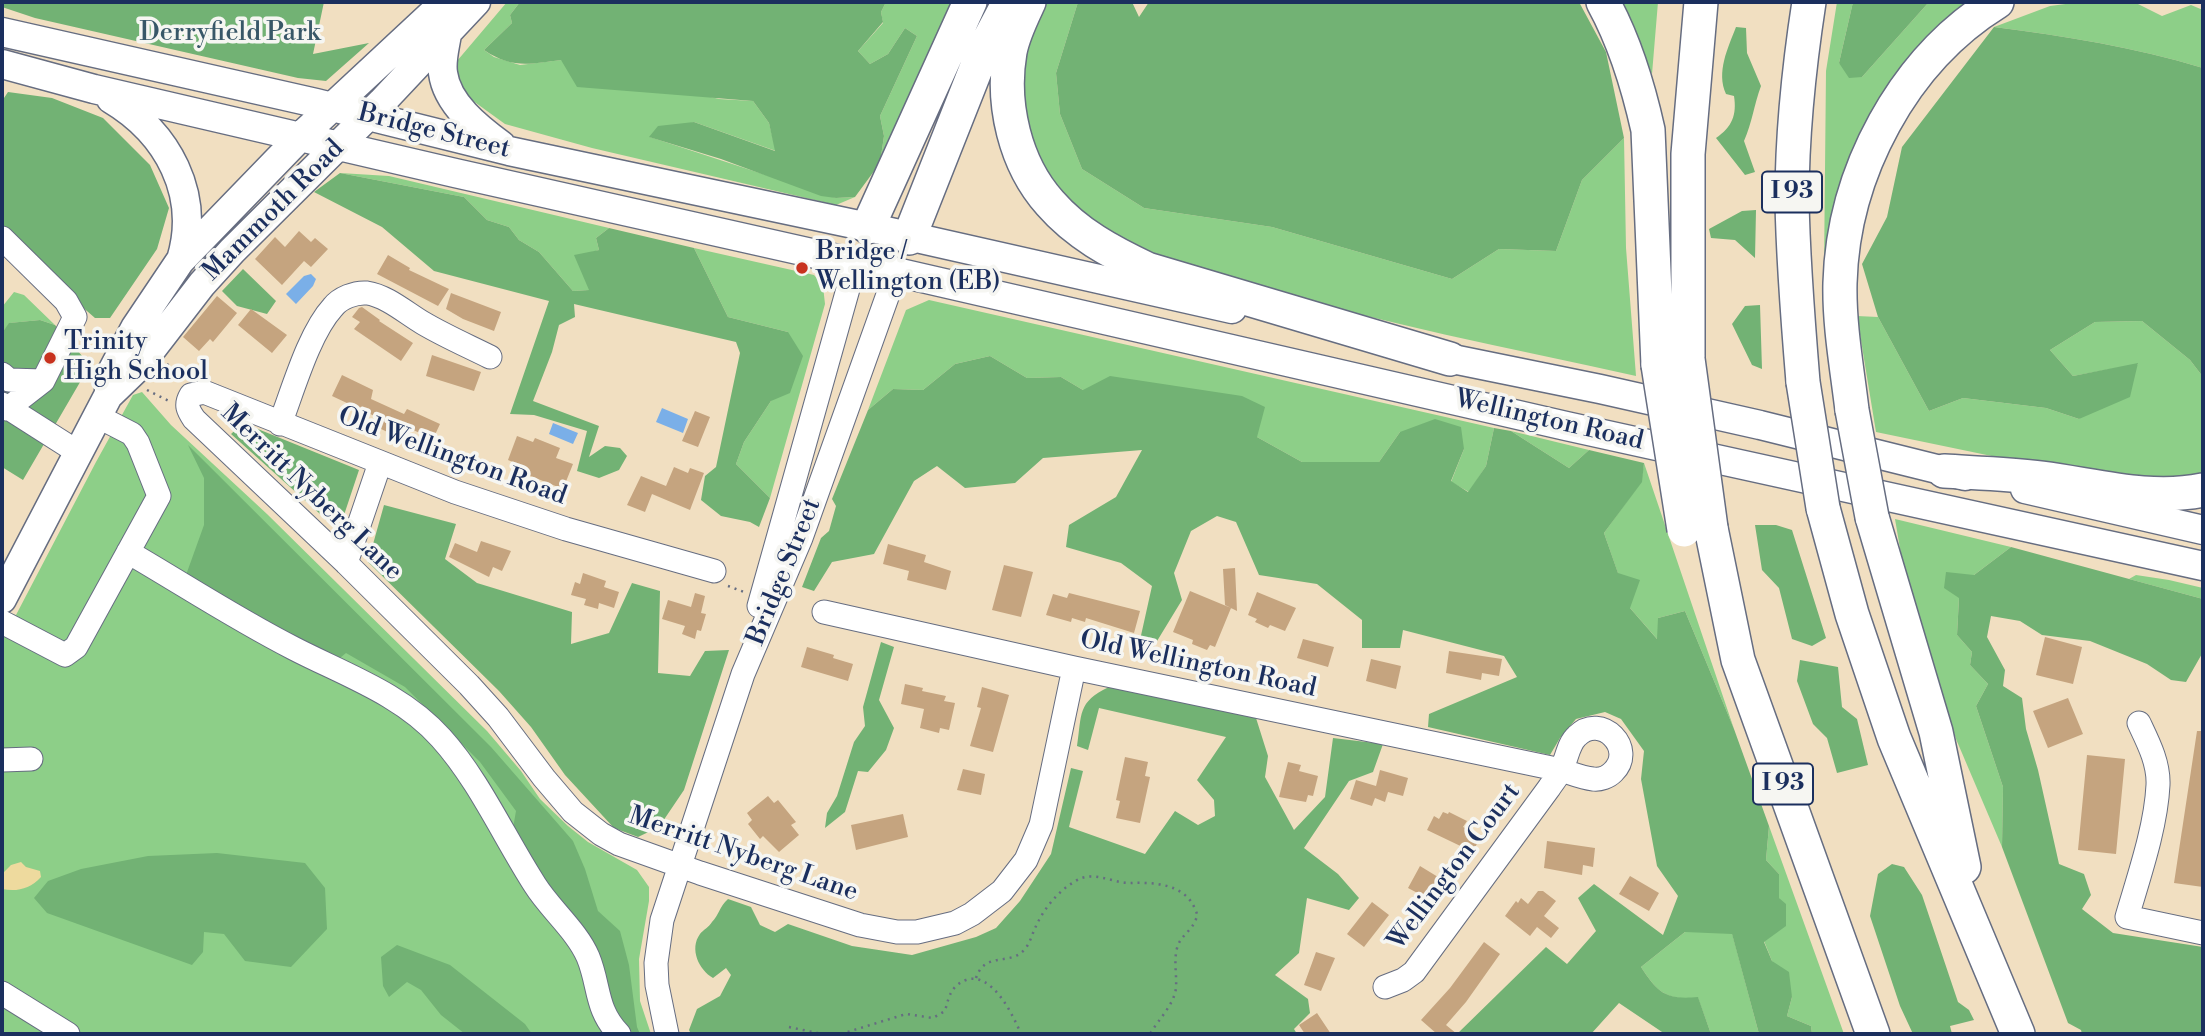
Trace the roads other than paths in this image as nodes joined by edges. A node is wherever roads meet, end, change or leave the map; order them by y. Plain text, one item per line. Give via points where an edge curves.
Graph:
1 (446, 2) edge
2 (476, 2) edge
3 (970, 2) edge
4 (1009, 2) edge
5 (1029, 2) edge
6 (1603, 2) edge
7 (1701, 2) edge
8 (1809, 2) edge
9 (1997, 2) edge
10 (2, 32) edge
11 (447, 34) junction
12 (2, 65) edge
13 (94, 89) junction
14 (331, 108) junction
15 (368, 116) junction
16 (301, 136) junction
17 (338, 145) junction
18 (509, 151) junction
19 (868, 227) junction
20 (909, 237) junction
21 (2, 238) edge
22 (180, 261) junction
23 (855, 264) junction
24 (896, 272) junction
25 (491, 357) dead end
26 (1450, 359) junction
27 (1673, 362) junction
28 (2, 374) edge
29 (43, 381) junction
30 (193, 401) joint
31 (4, 406) edge
32 (103, 406) junction
33 (281, 424) junction
34 (79, 453) junction
35 (380, 463) junction
36 (1944, 471) junction
37 (2203, 490) edge
38 (2203, 530) edge
39 (128, 552) junction
40 (346, 563) junction
41 (2203, 566) edge
42 (714, 571) dead end
43 (2, 598) edge
44 (824, 612) dead end
45 (2, 621) edge
46 (1074, 668) junction
47 (743, 674) junction
48 (2139, 723) dead end
49 (32, 759) dead end
50 (2, 760) edge
51 (1561, 770) joint
52 (681, 866) junction
53 (2203, 933) edge
54 (1980, 945) junction
55 (1385, 987) dead end
56 (2, 993) edge
57 (68, 1034) edge
58 (619, 1034) edge
59 (667, 1034) edge
60 (1874, 1034) edge
61 (2018, 1034) edge

1 - 14 main road, Mammoth Road
2 - 11 main road, Mammoth Road
3 - 19 highway
4 - 20 highway via 983,51
5 - 26 highway via 1010,52 1011,118 1031,175 1063,217 1108,251 1147,269
6 - 27 highway via 1628,55 1648,130
7 - 27 highway, I 93
8 - 54 highway, I 93, bridge via 1794,136 1794,276 1803,382 1823,508 1852,614 1894,738
9 - 54 highway, bridge via 1948,39 1922,68 1880,134 1851,206 1840,284 1852,410 1872,517 1936,732
10 - 14 main road, Bridge Street
11 - 15 main road, Mammoth Road
11 - 18 main road via 443,74 448,90 484,132
12 - 13 main road, Bridge Street
13 - 16 main road, Bridge Street
13 - 22 main road via 141,120 167,149 187,222
14 - 15 main road, Bridge Street
14 - 16 main road, Mammoth Road
14 - 17 main road
15 - 17 main road, Mammoth Road
15 - 18 main road, Bridge Street
16 - 17 main road, Bridge Street
16 - 22 main road, Mammoth Road
17 - 23 main road, Bridge Street
17 - 32 main road, Mammoth Road via 202,284
18 - 19 main road, Bridge Street
19 - 20 main road, Bridge Street
19 - 23 main road, Bridge Street
20 - 24 main road, Bridge Street
20 - 26 main road, Wellington Road
21 - 29 street via 66,301 75,317
22 - 32 main road, Mammoth Road via 135,328 109,377
23 - 24 main road, Bridge Street
23 - 47 street, Bridge Street
24 - 41 main road, Wellington Road
24 - 47 street, Bridge Street via 801,538
25 - 33 street via 385,299 356,293 334,305 322,323
26 - 36 main road, Wellington Road via 1680,407
27 - 60 highway, I 93, bridge via 1698,529 1738,660
28 - 29 street via 9,380
29 - 31 street
30 - 33 street, Old Wellington Road via 226,400
30 - 40 street, Merritt Nyberg Lane via 201,426
31 - 34 street
32 - 34 main road, Mammoth Road
32 - 39 street via 138,443 159,496
33 - 35 street, Old Wellington Road
34 - 43 main road, Mammoth Road
35 - 40 street
35 - 42 street, Old Wellington Road via 554,525
36 - 37 highway via 2040,478 2141,494
36 - 38 main road, Wellington Road
39 - 45 street via 76,647 65,655
39 - 58 street via 292,648 416,713 442,739 536,887 588,956 607,1020
40 - 52 street, Merritt Nyberg Lane via 491,709 573,812 619,844
44 - 46 street, Old Wellington Road
46 - 51 street, Old Wellington Road
46 - 52 street, Merritt Nyberg Lane via 1034,843 1002,891 972,914 917,932 878,929
47 - 52 street, Bridge Street
48 - 53 street via 2156,765 2158,784 2127,917
49 - 50 street
51 - 55 street, Wellington Court via 1414,972
52 - 59 street, Bridge Street via 662,920 656,963
54 - 61 highway, I 93
56 - 57 street

